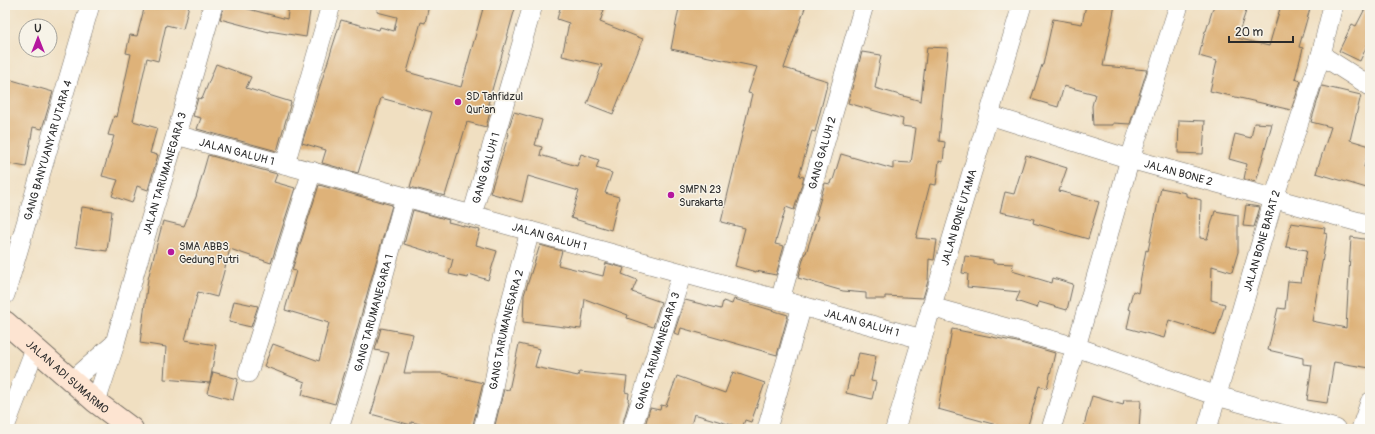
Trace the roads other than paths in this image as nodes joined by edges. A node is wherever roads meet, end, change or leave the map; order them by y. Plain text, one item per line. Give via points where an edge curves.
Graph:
1 (90, 5) edge
2 (214, 5) edge
3 (331, 5) edge
4 (533, 5) edge
5 (864, 5) edge
6 (1022, 5) edge
7 (1179, 5) edge
8 (1333, 5) edge
9 (1321, 55) junction
10 (1370, 86) edge
11 (989, 115) junction
12 (176, 135) junction
13 (1130, 159) junction
14 (285, 164) junction
15 (312, 171) junction
16 (405, 196) junction
17 (1274, 198) junction
18 (472, 215) junction
19 (1370, 225) edge
20 (530, 231) junction
21 (682, 273) junction
22 (5, 295) edge
23 (780, 300) junction
24 (802, 306) junction
25 (931, 307) junction
26 (5, 322) edge
27 (922, 339) junction
28 (115, 343) junction
29 (1076, 347) junction
30 (35, 349) junction
31 (248, 373) dead end
32 (72, 381) junction
33 (1217, 396) junction
34 (96, 402) junction
35 (1370, 402) edge
36 (5, 427) edge
37 (127, 427) edge
38 (339, 429) edge
39 (483, 429) edge
40 (632, 429) edge
41 (767, 429) edge
42 (895, 429) edge
43 (1051, 429) edge
44 (1207, 429) edge
45 (1336, 429) edge
46 (1361, 429) edge

1 - 22 street, GANG BANYUANYAR UTARA 4
2 - 12 street, JALAN TARUMANEGARA 3
3 - 14 street
4 - 18 street, GANG GALUH 1
5 - 23 street, GANG GALUH 2
6 - 11 street, JALAN BONE UTAMA
7 - 13 street
8 - 9 street, JALAN BONE BARAT 2
9 - 10 street
9 - 17 street, JALAN BONE BARAT 2
11 - 13 street, JALAN BONE 2
11 - 25 street, JALAN BONE UTAMA
12 - 14 street, JALAN GALUH 1
12 - 28 street, JALAN TARUMANEGARA 3 via 134,271
13 - 17 street, JALAN BONE 2
13 - 29 street
14 - 15 street, JALAN GALUH 1
15 - 16 street, JALAN GALUH 1
15 - 31 street
16 - 18 street, JALAN GALUH 1
16 - 38 street, GANG TARUMANEGARA 1
17 - 19 street, JALAN BONE 2
17 - 33 street, JALAN BONE BARAT 2
18 - 20 street, JALAN GALUH 1
20 - 21 street, JALAN GALUH 1
20 - 39 street, GANG TARUMANEGARA 2 via 505,323
21 - 23 street, JALAN GALUH 1
21 - 40 street, GANG TARUMANEGARA 3
23 - 24 street, JALAN GALUH 1
24 - 27 street, JALAN GALUH 1
24 - 41 street
25 - 27 street, JALAN BONE UTAMA
25 - 29 street
26 - 30 main road, JALAN ADI SUMARMO
27 - 42 street, JALAN BONE UTAMA
28 - 32 street
28 - 34 street, JALAN TARUMANEGARA 3
29 - 33 street
29 - 43 street
30 - 32 main road, JALAN ADI SUMARMO
30 - 36 street
32 - 34 main road, JALAN ADI SUMARMO
33 - 44 street, JALAN BONE BARAT 2
33 - 45 street
34 - 37 main road, JALAN ADI SUMARMO
35 - 46 street

